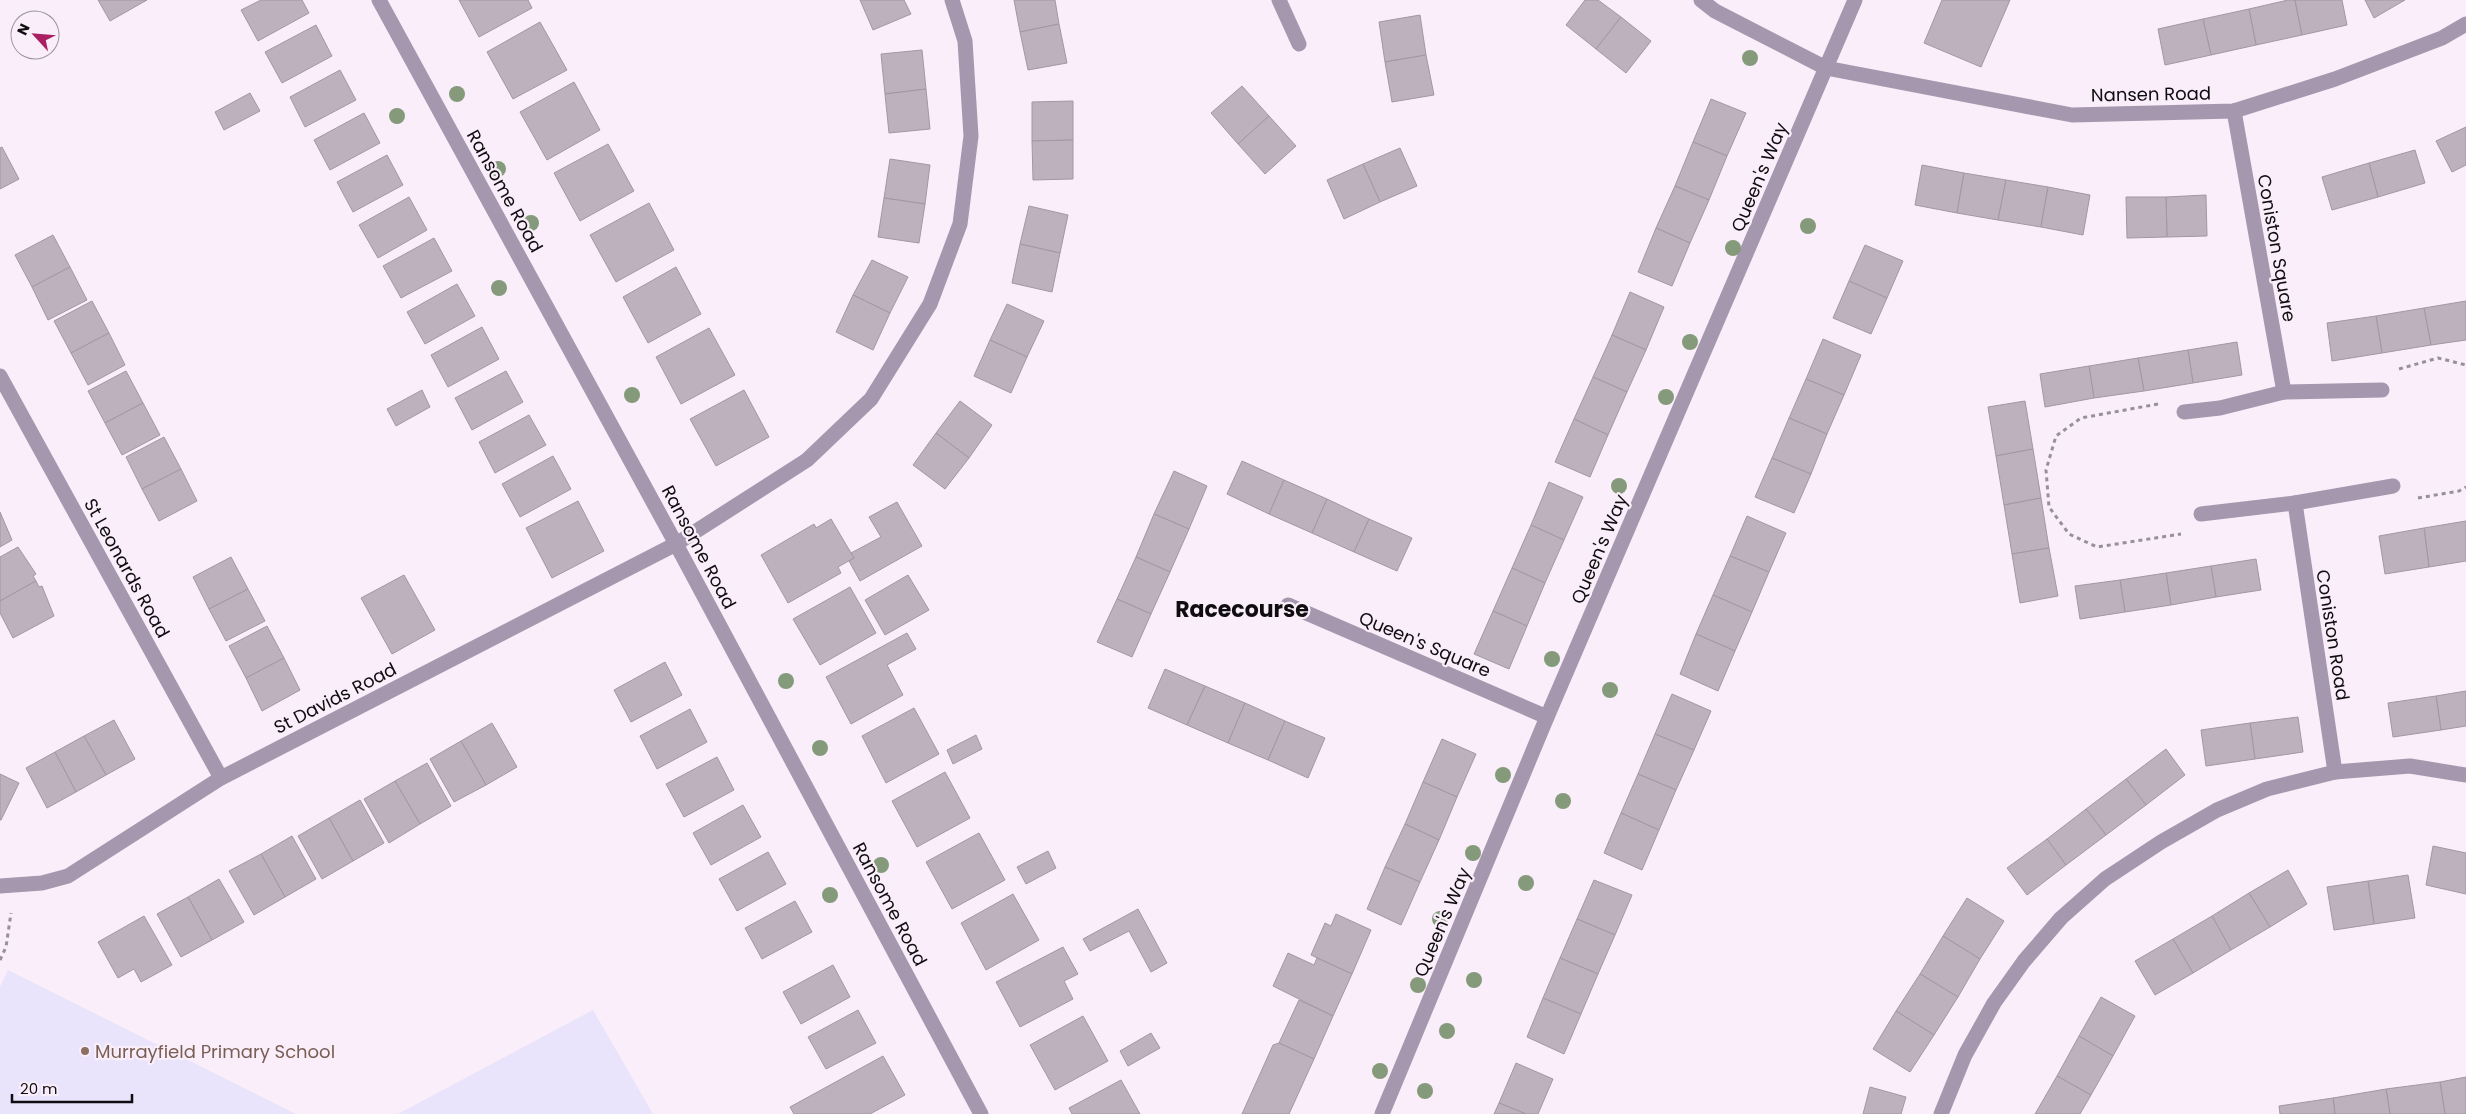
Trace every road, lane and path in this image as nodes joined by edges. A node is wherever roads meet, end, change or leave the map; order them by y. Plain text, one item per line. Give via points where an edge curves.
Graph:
1 (379, 0) edge
2 (952, 0) edge
3 (1279, 0) edge
4 (1701, 0) edge
5 (1855, 0) edge
6 (2466, 24) edge
7 (1300, 44) dead end
8 (1826, 68) junction
9 (2234, 111) junction
10 (2466, 365) edge
11 (0, 376) edge
12 (2382, 390) joint
13 (2284, 392) junction
14 (2184, 412) joint
15 (2393, 486) joint
16 (2466, 487) edge
17 (2295, 503) junction
18 (2201, 514) joint
19 (676, 544) junction
20 (1288, 605) dead end
21 (1547, 717) junction
22 (2335, 772) junction
23 (2466, 775) edge
24 (220, 778) junction
25 (8, 886) edge
26 (0, 960) edge
27 (981, 1114) edge
28 (1382, 1114) edge
29 (1942, 1114) edge

1 - 19 street, Ransome Road
2 - 19 street, St Davids Road via 965,41 971,136 960,224 930,304 871,399 807,460
3 - 7 street
4 - 8 street, Nansen Road via 1715,11
5 - 8 street, Queen's Way
6 - 9 street, Nansen Road via 2442,38 2335,79
8 - 9 street, Nansen Road via 2072,115
8 - 21 street, Queen's Way
9 - 13 street, Coniston Square
10 - 12 path via 2438,358 2382,373
11 - 24 street, St Leonards Road
12 - 13 street
13 - 14 street via 2220,408
14 - 18 path via 2179,401 2081,418 2056,436 2046,470 2048,507 2069,534 2097,547 2195,532
15 - 16 path via 2396,502
15 - 17 street
17 - 18 street
17 - 22 street, Coniston Road
19 - 24 street, St Davids Road
19 - 27 street, Ransome Road
20 - 21 street, Queen's Square
21 - 28 street, Queen's Way
22 - 23 street via 2410,766
22 - 29 street via 2267,789 2217,810 2105,879 2061,918 1994,1003 1965,1055
24 - 25 street, St Davids Road via 68,876 42,883
25 - 26 path via 6,947

